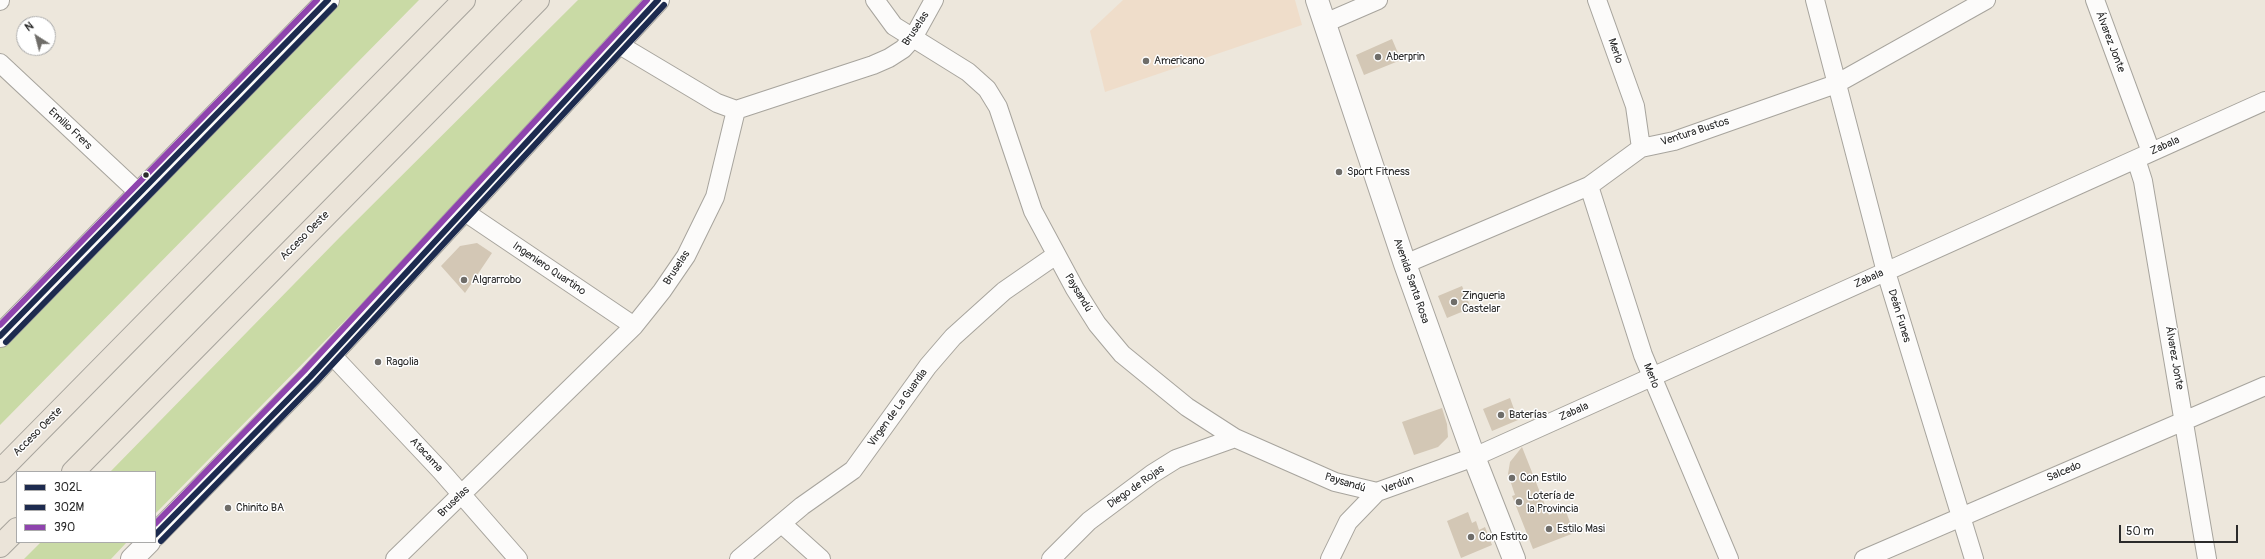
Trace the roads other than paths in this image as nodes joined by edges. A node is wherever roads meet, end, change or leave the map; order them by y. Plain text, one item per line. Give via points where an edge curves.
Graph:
1 (328, 0) edge
2 (454, 0) edge
3 (464, 0) edge
4 (538, 0) edge
5 (658, 0) edge
6 (875, 0) edge
7 (934, 0) edge
8 (1317, 0) edge
9 (1378, 0) edge
10 (1597, 0) edge
11 (1815, 0) edge
12 (1986, 0) edge
13 (2095, 0) edge
14 (1325, 23) junction
15 (913, 38) junction
16 (618, 44) junction
17 (0, 63) edge
18 (396, 69) junction
19 (1836, 84) junction
20 (2265, 101) edge
21 (736, 110) junction
22 (1641, 148) junction
23 (2144, 155) junction
24 (1589, 186) junction
25 (140, 194) junction
26 (465, 212) junction
27 (1056, 255) junction
28 (1405, 264) junction
29 (1886, 272) junction
30 (634, 326) junction
31 (0, 336) edge
32 (331, 354) junction
33 (1651, 377) junction
34 (2265, 386) edge
35 (2185, 420) junction
36 (1235, 438) junction
37 (1474, 457) junction
38 (0, 471) edge
39 (74, 471) edge
40 (1377, 492) junction
41 (462, 494) junction
42 (1961, 517) junction
43 (782, 524) junction
44 (16, 530) edge
45 (156, 535) edge
46 (148, 543) edge
47 (0, 546) edge
48 (133, 559) edge
49 (395, 559) edge
50 (518, 559) edge
51 (739, 559) edge
52 (820, 559) edge
53 (1051, 559) edge
54 (1330, 559) edge
55 (1514, 559) edge
56 (1729, 559) edge
57 (1864, 559) edge
58 (1974, 559) edge
59 (2207, 559) edge

1 - 25 street
2 - 18 highway
3 - 18 highway, Acceso Oeste
4 - 39 highway, Acceso Oeste
5 - 16 street
6 - 15 street, Paysandú via 894,26
7 - 15 street, Bruselas
8 - 14 street, Avenida Santa Rosa
9 - 14 street
10 - 22 street, Merlo via 1635,106
11 - 19 street, Deán Funes
12 - 19 street, Ventura Bustos
13 - 23 street, Álvarez Jonte
14 - 28 street, Avenida Santa Rosa
15 - 21 street, Bruselas via 903,49 873,65
15 - 27 street, Paysandú via 968,72 987,90 998,107 1033,211
16 - 21 street via 717,103
16 - 26 street
17 - 25 street, Emilio Frers
18 - 38 highway, Acceso Oeste
19 - 22 street, Ventura Bustos via 1674,141
19 - 29 street, Deán Funes
20 - 23 street, Zabala
21 - 30 street, Bruselas via 721,178 703,225 686,256
22 - 24 street, Ventura Bustos
23 - 29 street, Zabala
23 - 35 street, Álvarez Jonte via 2143,181
24 - 28 street, Ventura Bustos
24 - 33 street, Merlo
25 - 31 street
26 - 30 street, Ingeniero Quartino
26 - 32 street
27 - 36 street, Paysandú via 1097,324 1122,354 1187,407
27 - 43 street, Virgen de La Guardia via 1004,291 953,337 928,366 853,470
28 - 37 street, Avenida Santa Rosa
29 - 33 street, Zabala
29 - 42 street, Deán Funes
30 - 41 street, Bruselas
32 - 41 street, Atacama
32 - 45 street
33 - 37 street, Zabala
33 - 56 street, Merlo
34 - 35 street, Salcedo
35 - 42 street, Salcedo
35 - 59 street, Álvarez Jonte
36 - 40 street, Paysandú via 1335,482
36 - 53 street, Diego de Rojas via 1176,459 1152,474 1089,521
37 - 40 street, Verdún
37 - 55 street, Avenida Santa Rosa
40 - 54 street, Verdún via 1348,522
41 - 49 street, Bruselas
41 - 50 street, Atacama
42 - 57 street, Salcedo
42 - 58 street, Deán Funes
43 - 51 street, Virgen de La Guardia
43 - 52 street
44 - 47 highway
46 - 48 street

